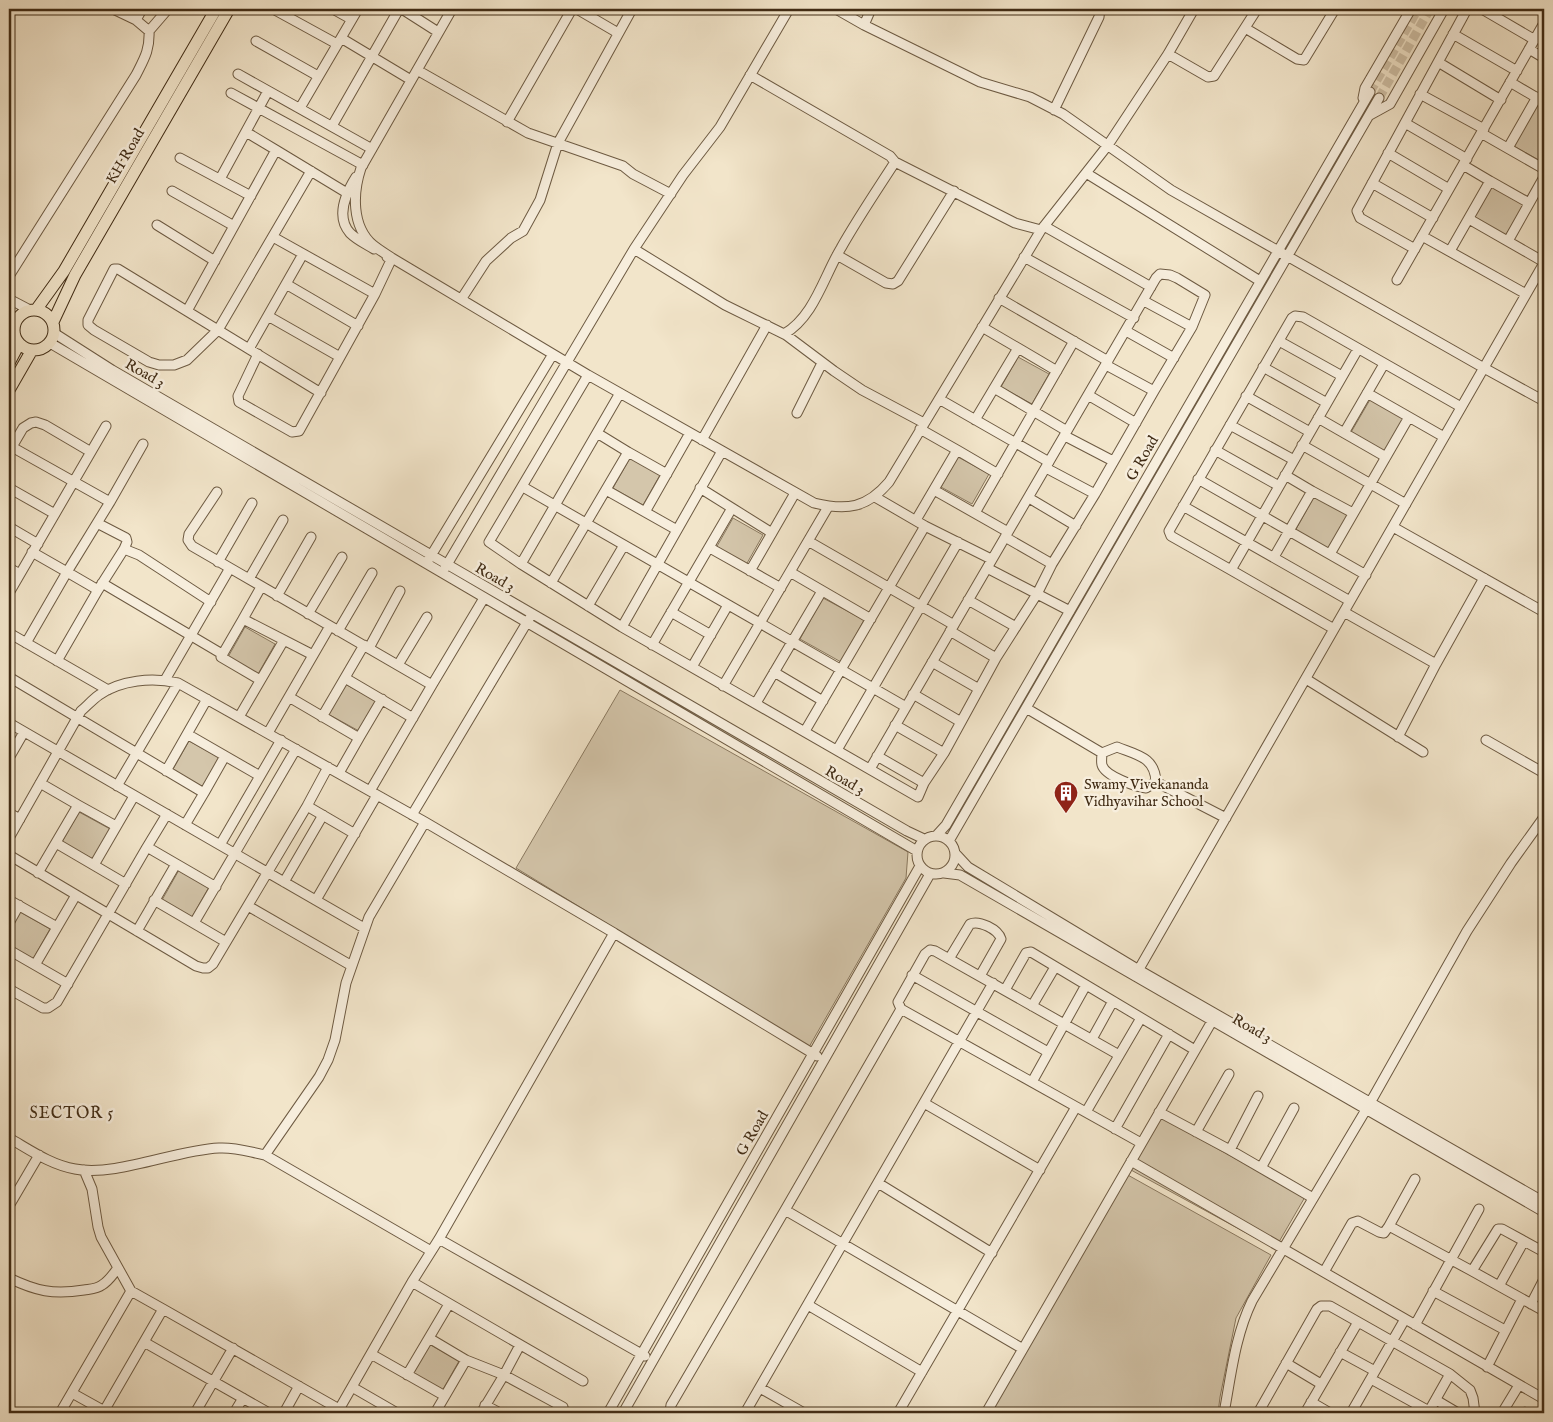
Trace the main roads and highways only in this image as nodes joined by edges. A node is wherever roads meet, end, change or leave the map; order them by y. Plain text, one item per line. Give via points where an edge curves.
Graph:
1 (216, 9) edge
2 (229, 9) edge
3 (33, 310) junction
4 (12, 319) edge
5 (53, 322) junction
6 (19, 344) junction
7 (32, 350) junction
8 (9, 362) edge
9 (9, 390) edge

1 - 3 main road, KH Road via 64,271
2 - 5 main road, KH Road via 76,275
3 - 4 main road
3 - 5 main road via 48,316
4 - 6 main road
5 - 7 main road via 52,338 45,348
6 - 7 main road
6 - 8 main road
7 - 9 main road

